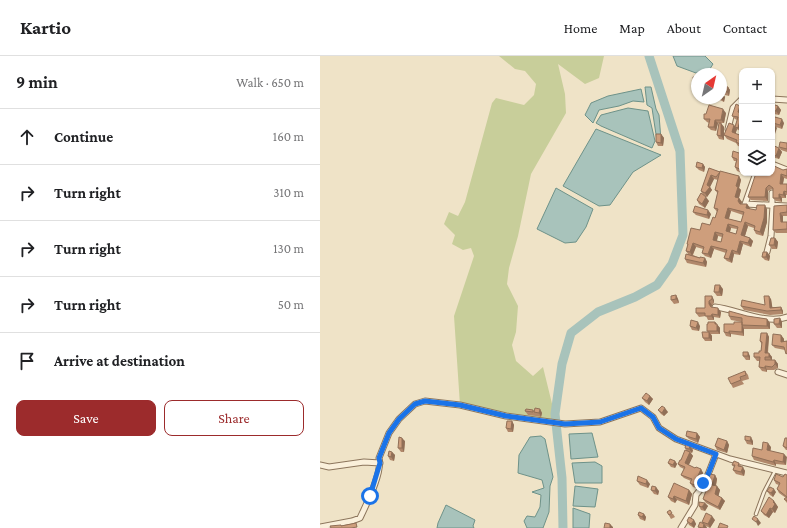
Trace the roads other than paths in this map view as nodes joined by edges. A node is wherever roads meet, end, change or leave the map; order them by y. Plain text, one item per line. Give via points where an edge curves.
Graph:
1 (775, 99) edge
2 (787, 100) edge
3 (739, 102) edge
4 (728, 130) edge
5 (775, 165) edge
6 (787, 170) edge
7 (755, 176) edge
8 (772, 193) edge
9 (773, 206) junction
10 (787, 206) edge
11 (767, 252) edge
12 (715, 306) edge
13 (787, 317) edge
14 (778, 372) dead end
15 (787, 375) edge
16 (716, 454) junction
17 (380, 463) junction
18 (320, 465) edge
19 (775, 470) junction
20 (787, 473) edge
21 (756, 514) dead end
22 (320, 527) edge
23 (681, 528) edge

1 - 2 street
3 - 4 street via 733,108
5 - 6 street
7 - 9 street via 745,204
8 - 9 street
9 - 10 street
9 - 11 street
12 - 13 street via 767,318
14 - 15 street
16 - 17 street via 676,439 659,428 653,417 641,408 600,422 565,424 425,401 415,404 399,419 384,444 379,458
16 - 19 street
16 - 23 street via 696,495 695,505
17 - 18 street via 364,462 329,467
17 - 22 street via 375,484 360,518
19 - 20 street
19 - 21 lane

